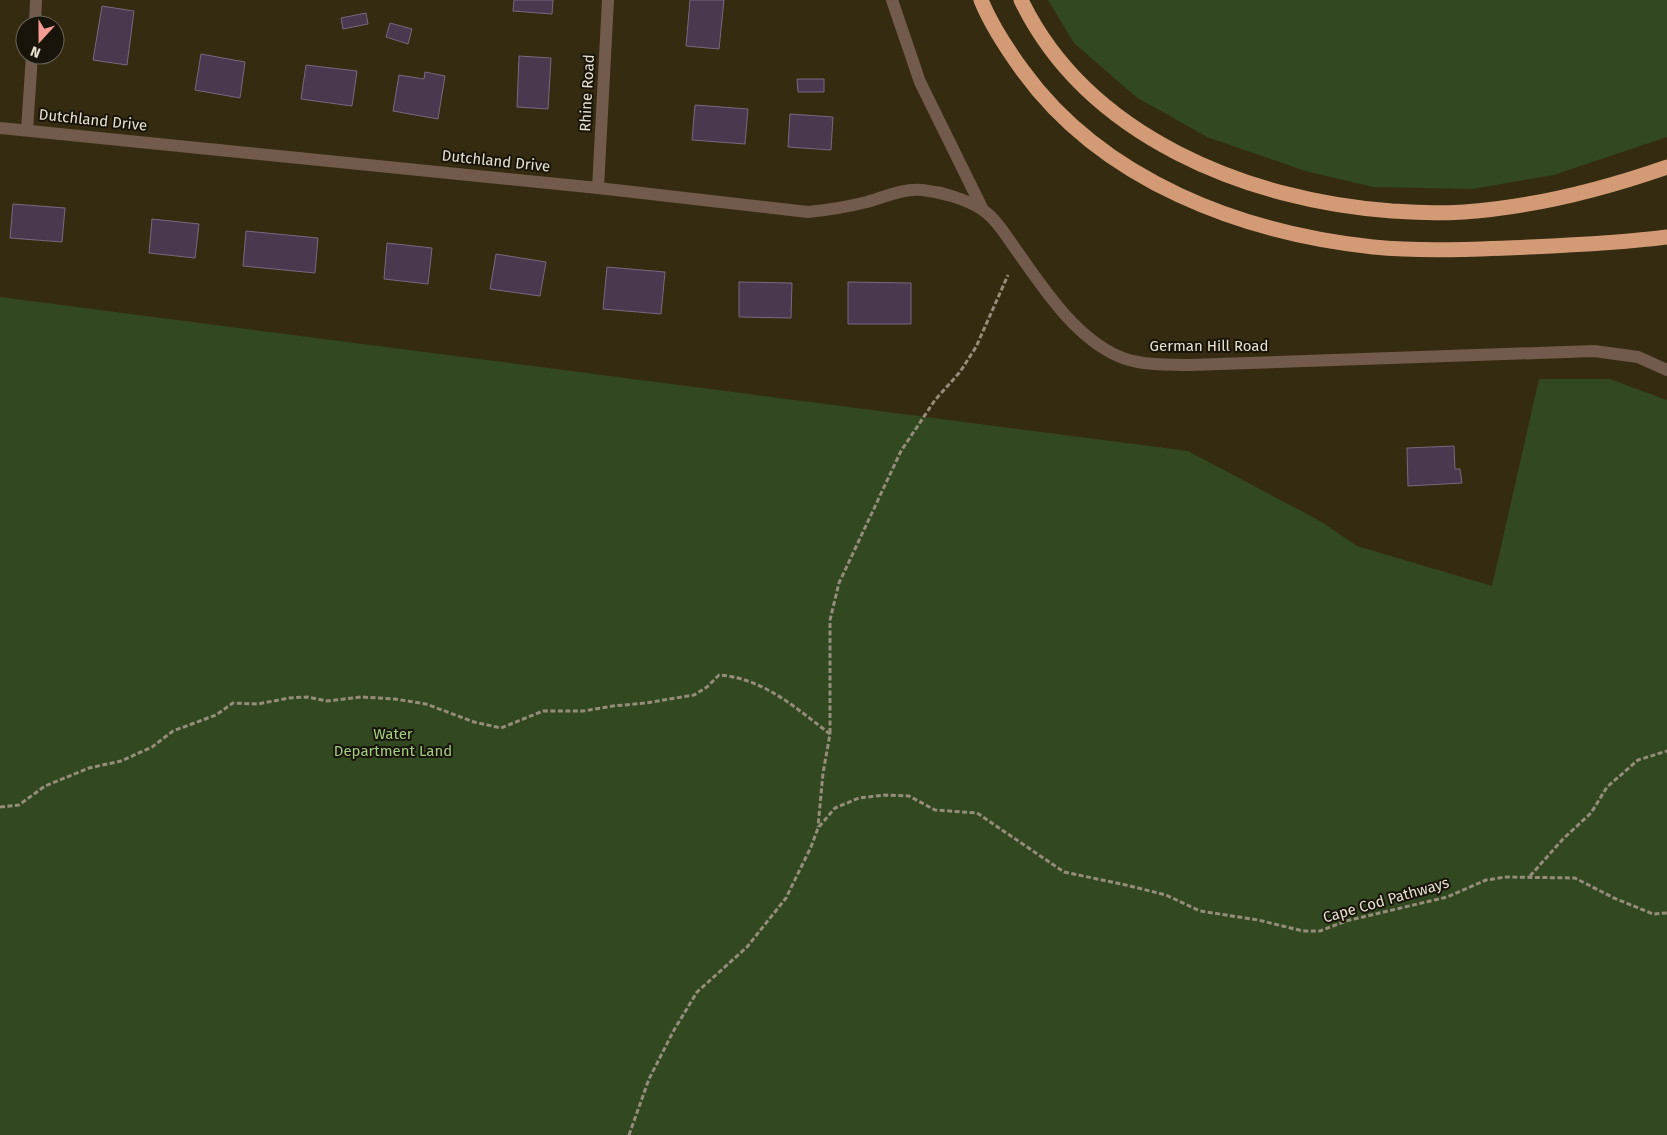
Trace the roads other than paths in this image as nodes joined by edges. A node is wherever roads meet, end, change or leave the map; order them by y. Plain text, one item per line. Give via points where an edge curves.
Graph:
1 (36, 0) edge
2 (608, 0) edge
3 (892, 0) edge
4 (981, 0) edge
5 (1021, 0) edge
6 (35, 15) edge
7 (31, 65) edge
8 (0, 128) edge
9 (27, 130) junction
10 (1667, 167) edge
11 (598, 188) junction
12 (983, 210) junction
13 (1667, 237) edge
14 (1667, 370) edge

1 - 6 street
2 - 11 street, Rhine Road
3 - 12 street, German Hill Road via 920,82
4 - 13 highway via 1037,90 1084,138 1142,177 1217,210 1291,233 1375,247 1504,248 1617,243
5 - 10 highway via 1046,44 1074,77 1136,129 1221,173 1304,198 1361,208 1463,212 1557,199
7 - 9 street
8 - 9 street, Dutchland Drive
9 - 11 street, Dutchland Drive
11 - 12 street, Dutchland Drive via 808,212 838,209 898,192 921,190 955,197
12 - 14 street, German Hill Road via 1074,324 1098,345 1120,357 1149,363 1189,365 1594,351 1638,357

